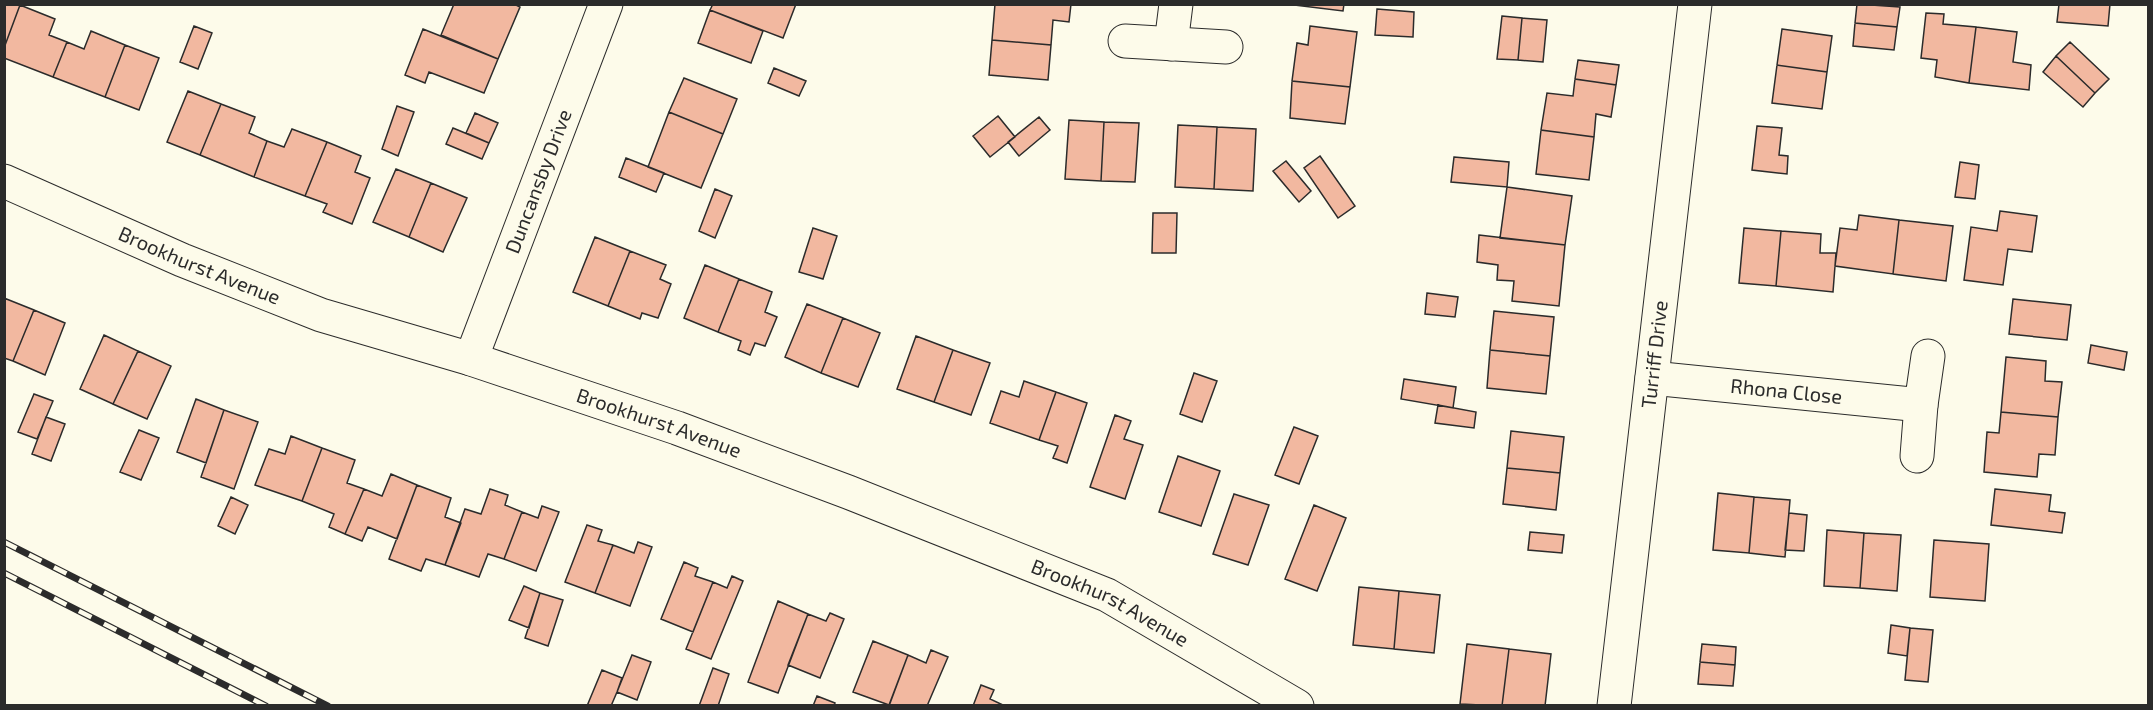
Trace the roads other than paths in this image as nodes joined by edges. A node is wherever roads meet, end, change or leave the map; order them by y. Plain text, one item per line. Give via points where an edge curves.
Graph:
1 (606, 4) edge
2 (1176, 4) edge
3 (1695, 4) edge
4 (1125, 41) dead end
5 (1171, 44) junction
6 (1226, 47) dead end
7 (4, 181) edge
8 (1928, 356) dead end
9 (471, 359) junction
10 (1652, 378) junction
11 (1921, 405) junction
12 (1917, 456) dead end
13 (1296, 705) edge
14 (1614, 705) edge

1 - 9 street, Duncansby Drive
2 - 5 street
3 - 10 street, Turriff Drive
4 - 5 street
5 - 6 street
7 - 9 street, Brookhurst Avenue via 182,260 321,315
8 - 11 street
9 - 13 street, Brookhurst Avenue via 676,428 1107,595
10 - 11 street, Rhona Close
10 - 14 street, Turriff Drive
11 - 12 street

